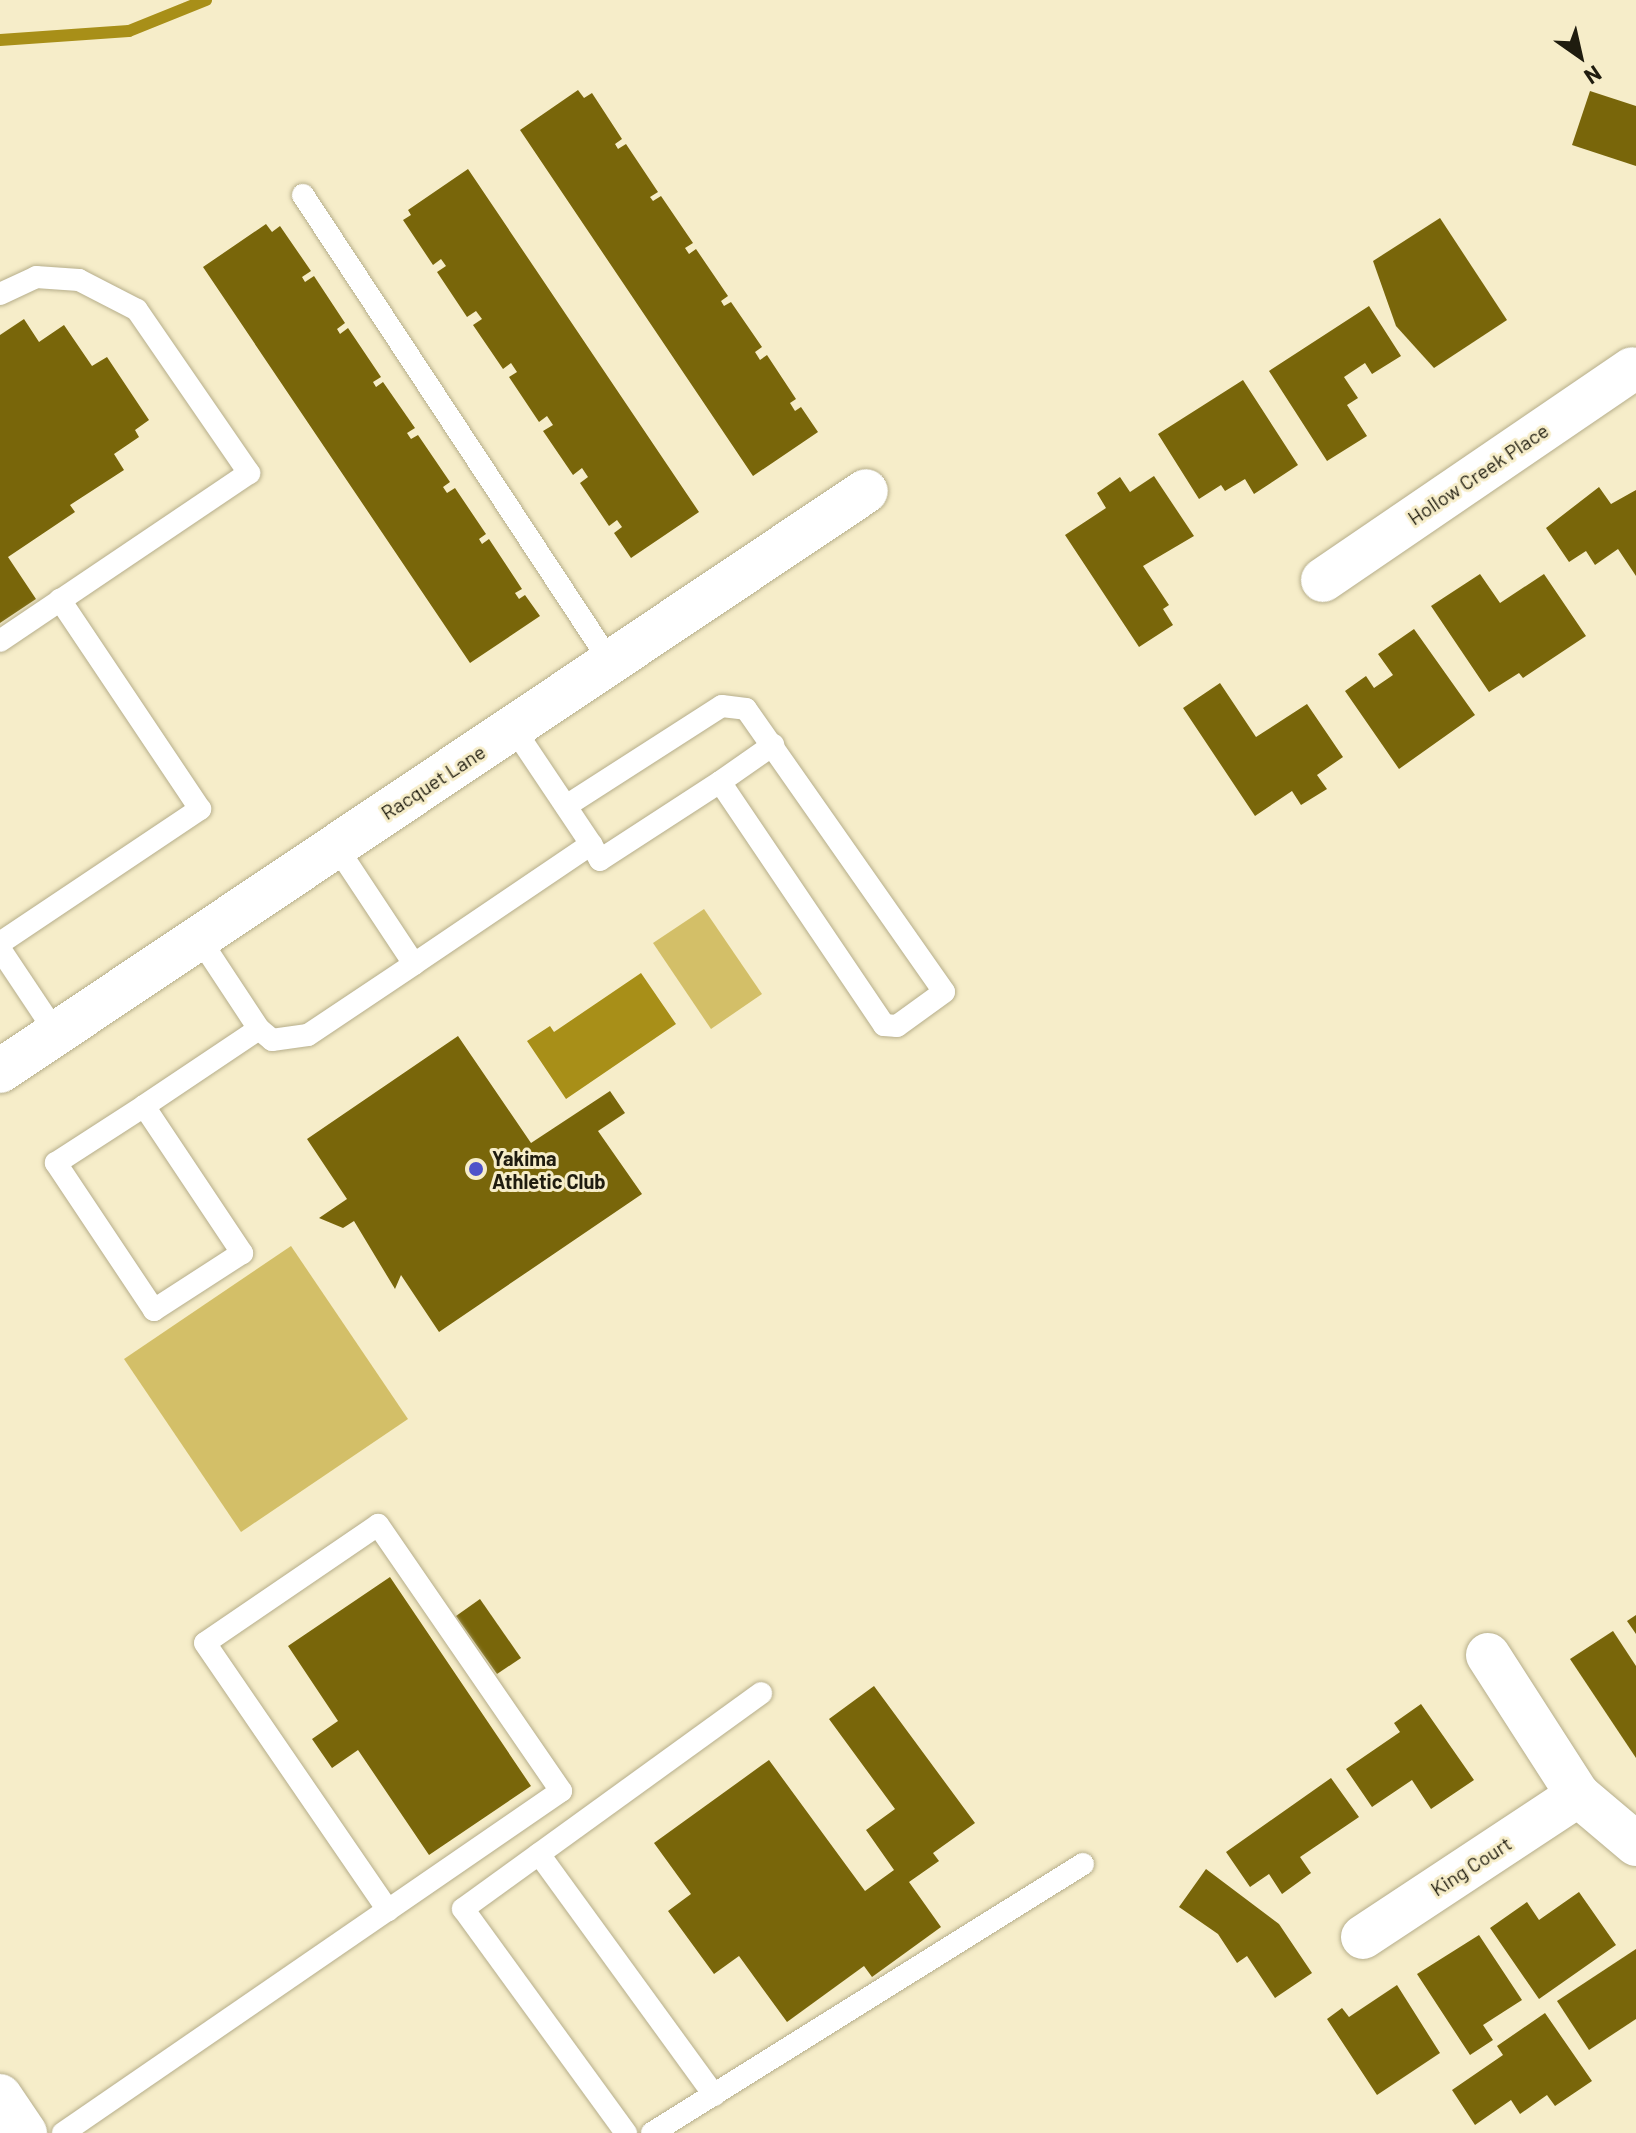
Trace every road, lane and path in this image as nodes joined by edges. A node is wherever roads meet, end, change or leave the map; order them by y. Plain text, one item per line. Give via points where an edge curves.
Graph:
1 (303, 195) dead end
2 (0, 294) edge
3 (1635, 369) edge
4 (866, 491) dead end
5 (1323, 580) dead end
6 (60, 600) junction
7 (0, 641) edge
8 (611, 663) junction
9 (514, 729) junction
10 (773, 745) junction
11 (720, 782) junction
12 (566, 806) junction
13 (591, 844) junction
14 (336, 846) junction
15 (199, 938) junction
16 (0, 946) edge
17 (414, 964) junction
18 (259, 1029) junction
19 (56, 1033) junction
20 (0, 1071) edge
21 (144, 1106) junction
22 (1488, 1655) dead end
23 (761, 1693) dead end
24 (1578, 1795) junction
25 (1636, 1844) edge
26 (539, 1854) junction
27 (1083, 1864) dead end
28 (388, 1910) junction
29 (1363, 1937) dead end
30 (714, 2095) junction
31 (0, 2096) edge
32 (25, 2133) edge
33 (63, 2133) edge
34 (626, 2133) edge
35 (652, 2133) edge

1 - 8 lane
2 - 6 lane via 36,277 79,280 137,310 249,473
3 - 5 street, Hollow Creek Place
4 - 8 street, Racquet Lane
6 - 7 lane
6 - 16 lane via 200,809
8 - 9 street, Racquet Lane
9 - 12 lane
9 - 14 street, Racquet Lane
10 - 11 lane
10 - 11 lane via 944,992 897,1026 884,1025
10 - 12 lane via 746,709 722,706
11 - 13 lane via 600,860
12 - 13 lane
13 - 17 lane
14 - 15 street, Racquet Lane
14 - 17 lane
15 - 18 lane
15 - 19 street, Racquet Lane
16 - 19 lane
17 - 18 lane via 308,1035 272,1040
18 - 21 lane
19 - 20 street, Racquet Lane
21 - 21 lane via 56,1163 154,1310 242,1253
22 - 24 street
23 - 26 lane
24 - 25 street
24 - 29 street, King Court
26 - 30 lane
26 - 34 lane via 463,1909
27 - 30 lane
28 - 28 lane via 561,1791 378,1525 205,1643
28 - 33 lane
30 - 35 lane
31 - 32 street

